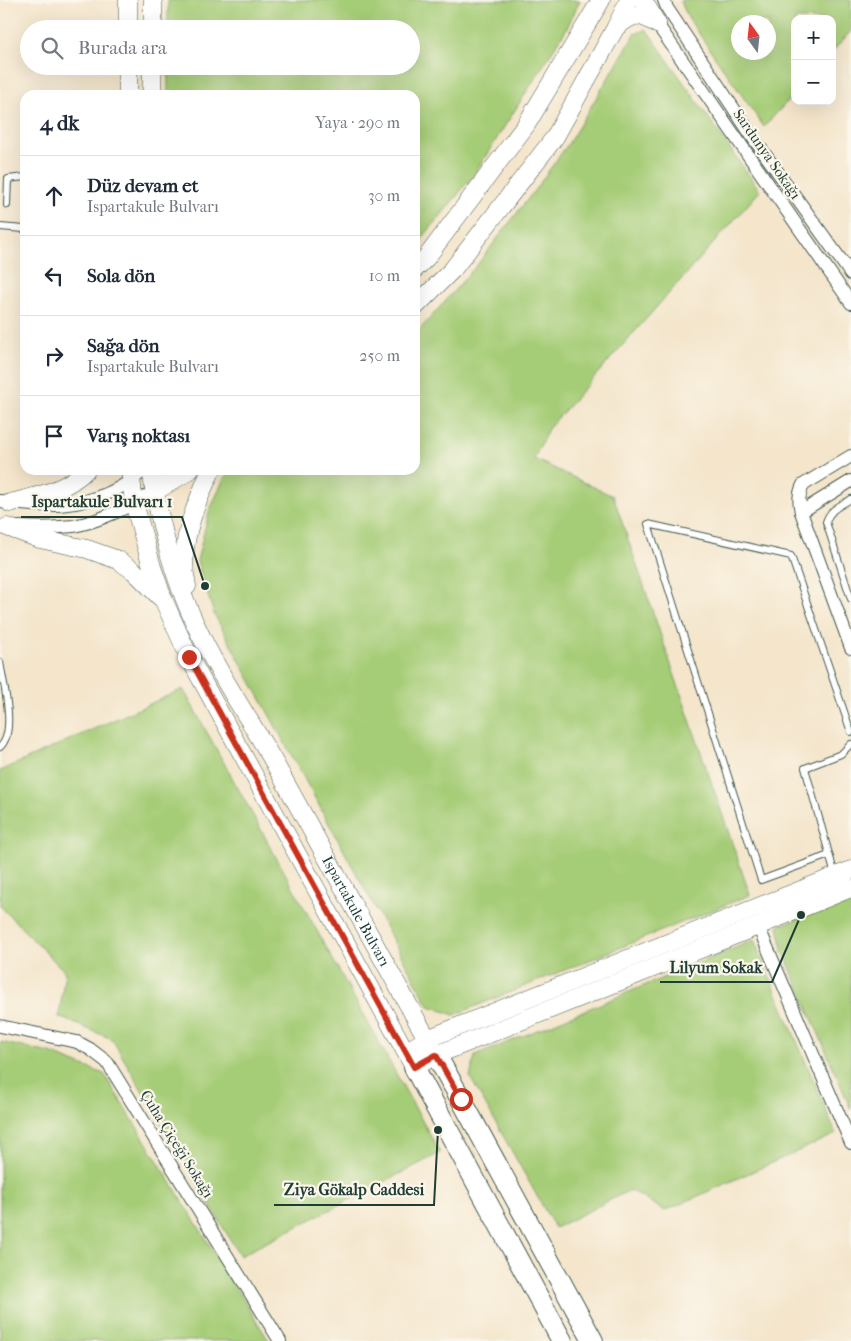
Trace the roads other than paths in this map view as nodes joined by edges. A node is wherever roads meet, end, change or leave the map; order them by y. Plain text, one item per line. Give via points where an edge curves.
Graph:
1 (128, 0) edge
2 (153, 0) edge
3 (601, 0) edge
4 (629, 0) edge
5 (643, 0) edge
6 (664, 0) edge
7 (128, 20) edge
8 (153, 20) edge
9 (657, 24) junction
10 (616, 27) junction
11 (128, 75) edge
12 (152, 75) edge
13 (128, 90) edge
14 (152, 90) edge
15 (770, 161) junction
16 (760, 172) junction
17 (20, 178) edge
18 (7, 205) dead end
19 (0, 228) edge
20 (20, 229) edge
21 (420, 264) edge
22 (851, 274) edge
23 (420, 302) edge
24 (851, 303) edge
25 (851, 456) edge
26 (80, 475) edge
27 (134, 475) edge
28 (135, 475) edge
29 (152, 475) edge
30 (182, 475) edge
31 (210, 475) edge
32 (851, 481) edge
33 (154, 492) junction
34 (851, 499) edge
35 (5, 502) edge
36 (134, 503) junction
37 (802, 512) junction
38 (3, 527) edge
39 (851, 599) edge
40 (164, 601) junction
41 (200, 635) junction
42 (851, 648) edge
43 (0, 662) edge
44 (851, 732) edge
45 (851, 744) edge
46 (0, 747) edge
47 (829, 855) junction
48 (843, 873) edge
49 (851, 888) edge
50 (755, 918) junction
51 (0, 1026) edge
52 (432, 1047) junction
53 (410, 1059) junction
54 (851, 1143) edge
55 (280, 1341) edge
56 (562, 1341) edge
57 (592, 1341) edge

1 - 7 main road
2 - 8 main road
3 - 21 main road via 526,125
4 - 10 main road
5 - 9 main road
6 - 15 street, Sardunya Sokağı
9 - 10 main road via 638,16
9 - 16 street, Sardunya Sokağı
10 - 23 main road via 555,137 453,268
11 - 13 main road
12 - 14 main road
15 - 16 street
15 - 22 street, Sardunya Sokağı
16 - 24 street, Sardunya Sokağı
17 - 18 lane via 8,179
19 - 20 lane
25 - 37 street via 803,485 798,498
26 - 35 main road via 67,485 42,495
27 - 35 street via 108,494 84,502 51,506
28 - 36 main road, Ispartakule Bulvarı
29 - 33 main road, Ispartakule Bulvarı
30 - 33 main road
31 - 41 main road via 186,537 185,575
32 - 37 street
33 - 36 street
33 - 41 main road, Ispartakule Bulvarı via 178,582
34 - 39 lane via 832,510 826,522
36 - 38 street via 74,526
36 - 40 main road, Ispartakule Bulvarı
37 - 42 street
38 - 40 main road via 118,560
40 - 53 main road, Ispartakule Bulvarı via 189,657
41 - 52 main road, Ispartakule Bulvarı
43 - 46 lane via 8,730
44 - 47 lane via 791,556 648,524 761,880
45 - 47 lane via 841,754 805,768
47 - 48 lane
48 - 50 main road
49 - 50 main road
50 - 52 main road
50 - 54 street
51 - 55 street, Çuha Çiçeği Sokağı via 76,1042 107,1062
52 - 53 main road
52 - 57 main road, Ispartakule Bulvarı
53 - 56 main road, Ispartakule Bulvarı

